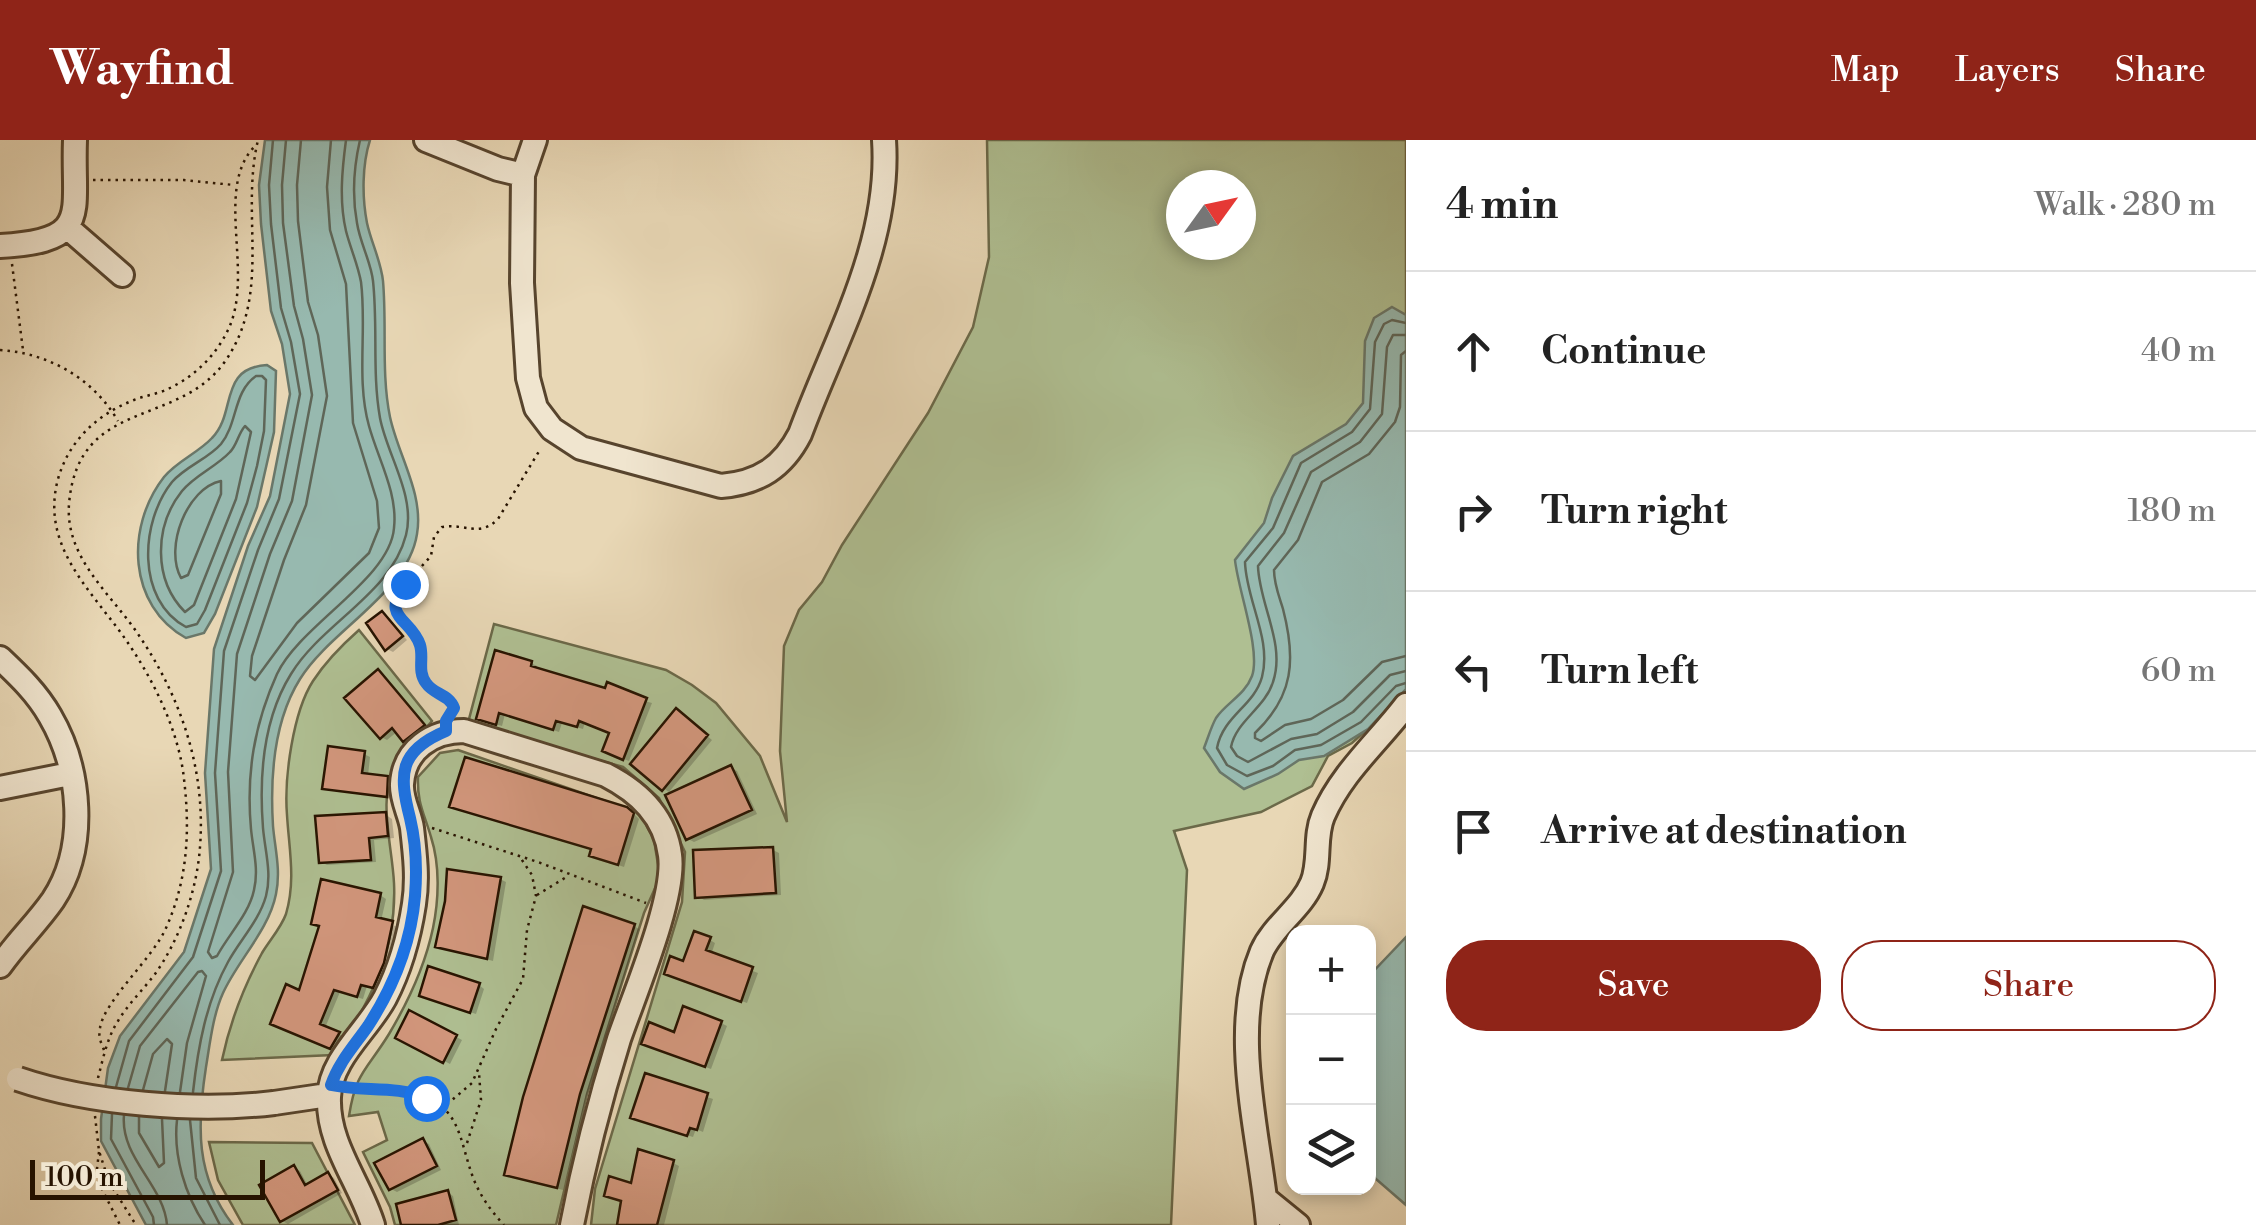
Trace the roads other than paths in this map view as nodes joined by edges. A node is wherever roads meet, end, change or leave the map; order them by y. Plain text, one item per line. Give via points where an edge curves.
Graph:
1 (75, 140) edge
2 (426, 140) edge
3 (535, 140) edge
4 (884, 140) edge
5 (524, 175) junction
6 (68, 228) junction
7 (5, 245) edge
8 (122, 275) dead end
9 (0, 658) edge
10 (1406, 705) edge
11 (70, 774) junction
12 (0, 788) edge
13 (0, 966) edge
14 (9, 1075) edge
15 (330, 1090) junction
16 (1266, 1199) junction
17 (374, 1225) edge
18 (572, 1225) edge
19 (1268, 1225) edge
20 (1298, 1225) edge

1 - 6 lane via 75,208
2 - 5 lane
3 - 5 lane
4 - 5 lane via 870,254 800,434 784,460 757,479 721,486 581,448 552,429 536,408 522,283
6 - 7 lane via 47,240
6 - 8 lane
9 - 11 lane via 52,719
10 - 16 lane via 1362,753 1332,800 1322,818 1312,884 1264,946 1253,976 1250,1072
11 - 12 lane
11 - 13 lane via 77,806 68,870 54,899
14 - 15 lane, bridge via 96,1097 223,1108
15 - 17 lane via 337,1144
15 - 18 lane via 344,1056 384,1000 410,930 416,857 402,785 415,750 446,731 482,735 606,775 643,799 666,836 670,879 602,1097
16 - 19 lane
16 - 20 lane

